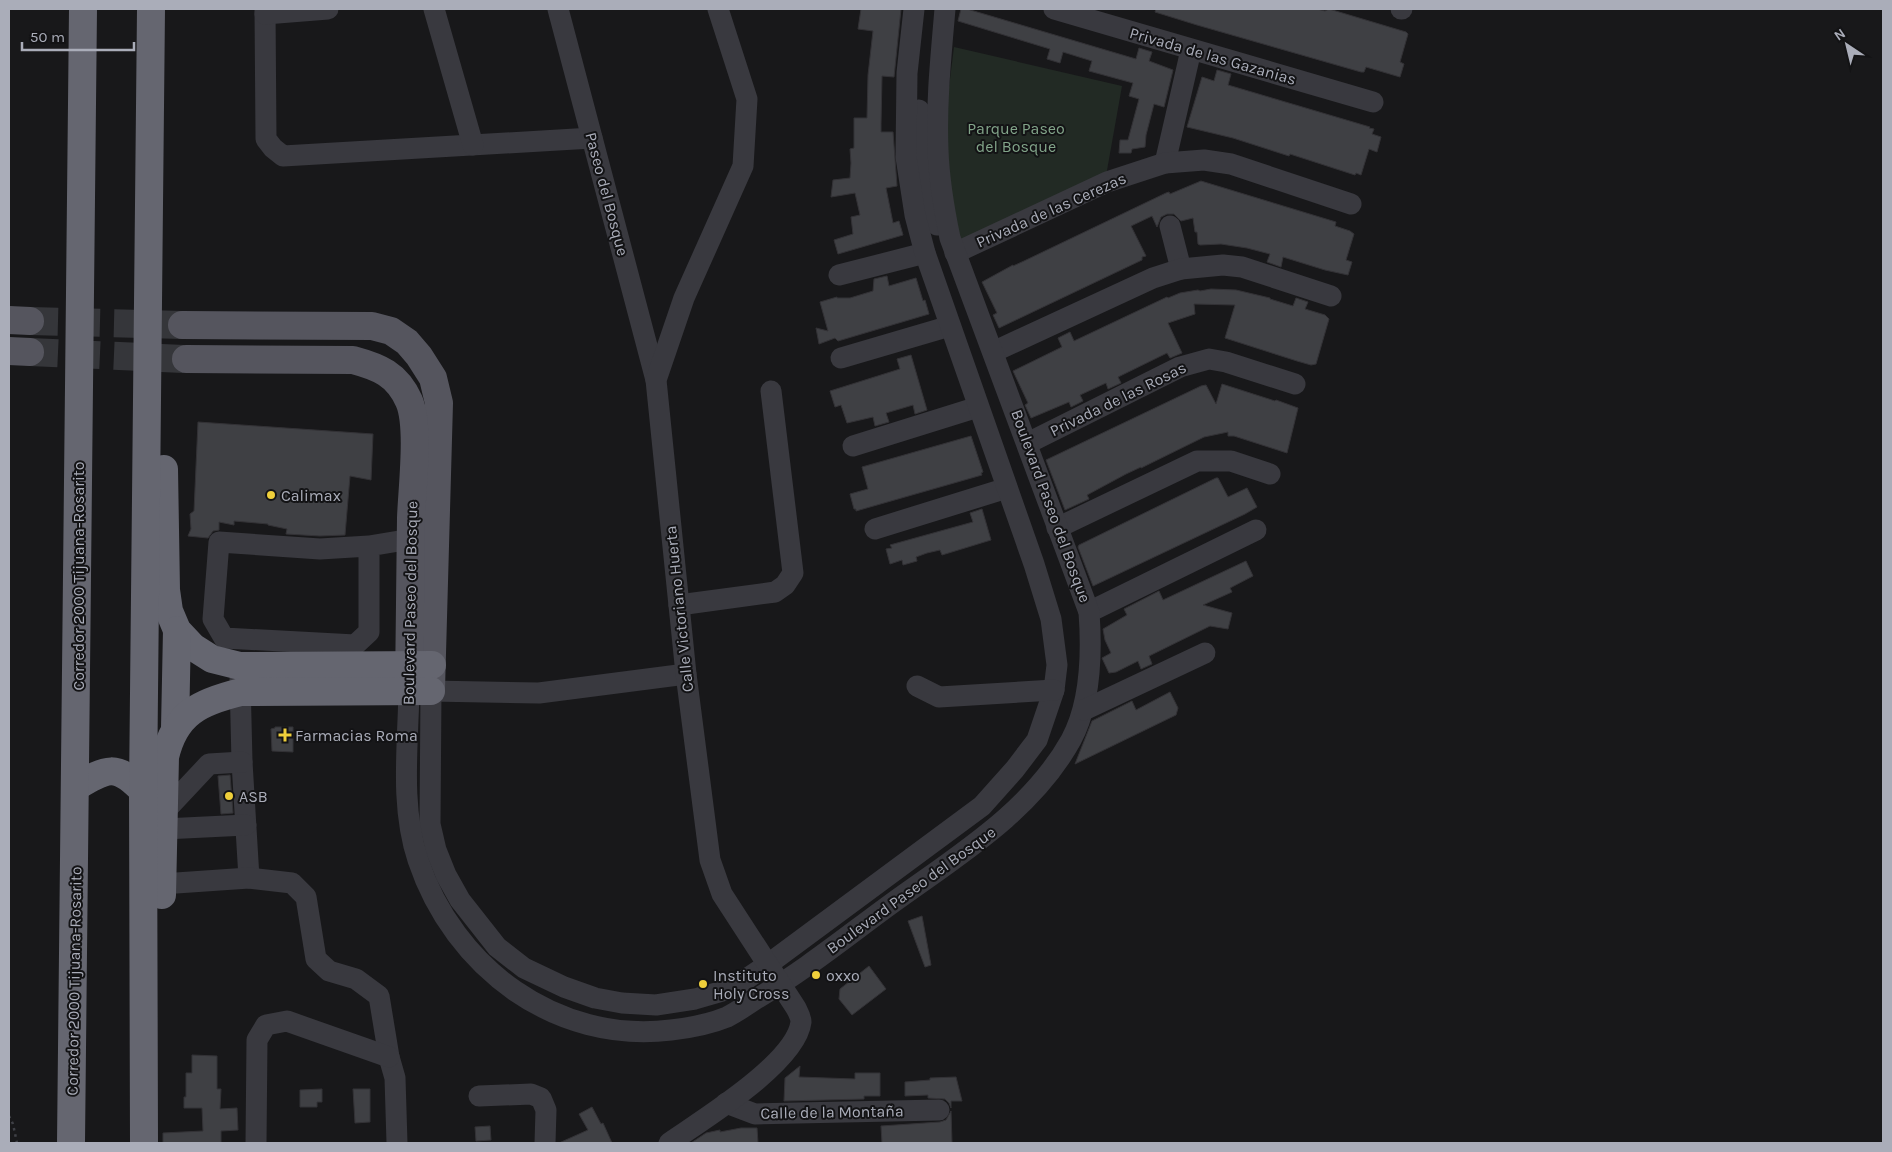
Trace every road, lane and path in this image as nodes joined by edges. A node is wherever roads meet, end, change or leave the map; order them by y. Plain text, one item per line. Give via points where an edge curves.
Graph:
1 (83, 9) edge
2 (151, 9) edge
3 (328, 9) edge
4 (434, 9) edge
5 (558, 9) edge
6 (718, 9) edge
7 (914, 9) edge
8 (945, 9) edge
9 (1054, 9) edge
10 (265, 11) edge
11 (1191, 50) junction
12 (907, 72) junction
13 (1373, 102) dead end
14 (592, 138) junction
15 (473, 145) junction
16 (1166, 163) junction
17 (1351, 204) dead end
18 (148, 216) junction
19 (1170, 226) dead end
20 (953, 245) junction
21 (925, 253) junction
22 (1181, 269) junction
23 (839, 275) dead end
24 (1331, 296) dead end
25 (182, 325) tunnel mouth
26 (950, 326) junction
27 (993, 352) junction
28 (186, 358) tunnel mouth
29 (841, 358) dead end
30 (656, 380) junction
31 (1295, 384) dead end
32 (771, 391) dead end
33 (978, 407) junction
34 (1028, 443) junction
35 (853, 446) dead end
36 (1270, 474) dead end
37 (1007, 488) junction
38 (1057, 528) junction
39 (875, 529) dead end
40 (1256, 530) dead end
41 (411, 540) junction
42 (369, 546) junction
43 (679, 605) junction
44 (1089, 612) junction
45 (177, 630) junction
46 (1205, 653) dead end
47 (252, 666) junction
48 (686, 674) junction
49 (420, 678) junction
50 (916, 686) dead end
51 (1054, 690) junction
52 (1084, 710) junction
53 (175, 728) junction
54 (242, 762) junction
55 (76, 787) junction
56 (143, 791) junction
57 (164, 821) junction
58 (246, 825) junction
59 (250, 878) junction
60 (153, 885) junction
61 (767, 965) junction
62 (781, 984) junction
63 (389, 1057) junction
64 (479, 1096) dead end
65 (726, 1103) junction
66 (144, 1108) junction
67 (939, 1110) dead end
68 (9, 1116) edge
69 (16, 1143) edge
70 (72, 1143) edge
71 (144, 1143) edge
72 (158, 1143) edge
73 (256, 1143) edge
74 (398, 1143) edge
75 (545, 1143) edge
76 (669, 1143) edge

1 - 55 highway, Corredor 2000 Tijuana-Rosarito
2 - 18 highway
3 - 10 street
4 - 15 street
5 - 14 street, Paseo del Bosque
6 - 30 street, Calle Victoriano Huerta via 747,99 743,166 684,298
7 - 12 street, Boulevard Paseo del Bosque
8 - 20 street, Boulevard Paseo del Bosque via 938,89 938,150 943,203
9 - 11 street, Privada de las Gazanias
10 - 15 street via 266,139 283,156
11 - 13 street, Privada de las Gazanias
11 - 16 street
12 - 20 street via 918,93 925,190 940,233
12 - 21 street, Boulevard Paseo del Bosque via 906,157 915,216
14 - 15 street
14 - 30 street, Paseo del Bosque
16 - 17 street, Privada de las Cerezas via 1204,160 1231,164
16 - 20 street, Privada de las Cerezas via 1108,182
18 - 45 highway via 162,332 166,590
18 - 56 highway
19 - 22 street
20 - 27 street, Boulevard Paseo del Bosque
21 - 23 street
21 - 26 street, Boulevard Paseo del Bosque
22 - 24 street via 1223,265 1242,268
22 - 27 street via 1153,278
25 - 49 main road, Boulevard Paseo del Bosque via 372,326 407,342 419,356 433,378 439,403
26 - 29 street
26 - 33 street, Boulevard Paseo del Bosque
27 - 34 street, Boulevard Paseo del Bosque
28 - 41 main road, Boulevard Paseo del Bosque via 353,360 388,373 409,401 414,421
30 - 43 street, Calle Victoriano Huerta
31 - 34 street, Privada de las Rosas via 1208,359 1180,367
32 - 43 street via 793,573 775,592
33 - 35 street
33 - 37 street, Boulevard Paseo del Bosque
34 - 38 street, Boulevard Paseo del Bosque
36 - 38 street via 1231,461 1197,461
37 - 39 street
37 - 51 street, Boulevard Paseo del Bosque via 1051,619 1057,665
38 - 44 street, Boulevard Paseo del Bosque
40 - 44 street
41 - 42 street
41 - 49 main road, Boulevard Paseo del Bosque
42 - 47 street via 368,632 363,639 355,644
42 - 47 street via 320,549 220,542 214,619 224,638
43 - 48 street, Calle Victoriano Huerta
44 - 52 street, Boulevard Paseo del Bosque via 1092,644
45 - 47 highway via 193,647 212,659
45 - 53 highway
46 - 52 street
47 - 49 highway
47 - 53 highway via 213,699 191,711
47 - 54 street
48 - 49 street via 539,693
48 - 61 street, Calle Victoriano Huerta via 710,860 722,894
49 - 61 street, Boulevard Paseo del Bosque via 430,824 436,850 460,900 497,947 524,968 564,987 622,1003 656,1004 695,999 732,988
49 - 62 street, Boulevard Paseo del Bosque via 406,786 409,825 417,859 441,911 457,935 499,979 546,1010 574,1021 623,1032 686,1028 727,1017
50 - 51 street via 939,697
51 - 61 street, Boulevard Paseo del Bosque via 1037,740 982,806
52 - 62 street, Boulevard Paseo del Bosque via 1071,740 1042,783 999,826
53 - 57 highway via 165,757
54 - 57 street via 209,764
54 - 58 street
55 - 56 highway via 103,772 114,771 128,777
55 - 70 highway, Corredor 2000 Tijuana-Rosarito
56 - 60 highway
57 - 58 street
57 - 60 highway
58 - 59 street
59 - 60 street
59 - 63 street via 292,883 306,897 316,959 329,971 356,979 379,996
60 - 66 highway via 162,956 158,1016 144,1070
61 - 62 street, Calle Victoriano Huerta
62 - 65 street, Calle Victoriano Huerta via 801,1020 799,1032 771,1068
63 - 73 street via 287,1021 266,1025 257,1040
63 - 74 street via 394,1078
64 - 75 street via 531,1094 541,1098 546,1110
65 - 67 street, Calle de la Montaña via 755,1114
65 - 76 street, Calle Victoriano Huerta
66 - 71 highway
66 - 72 highway
68 - 69 path

